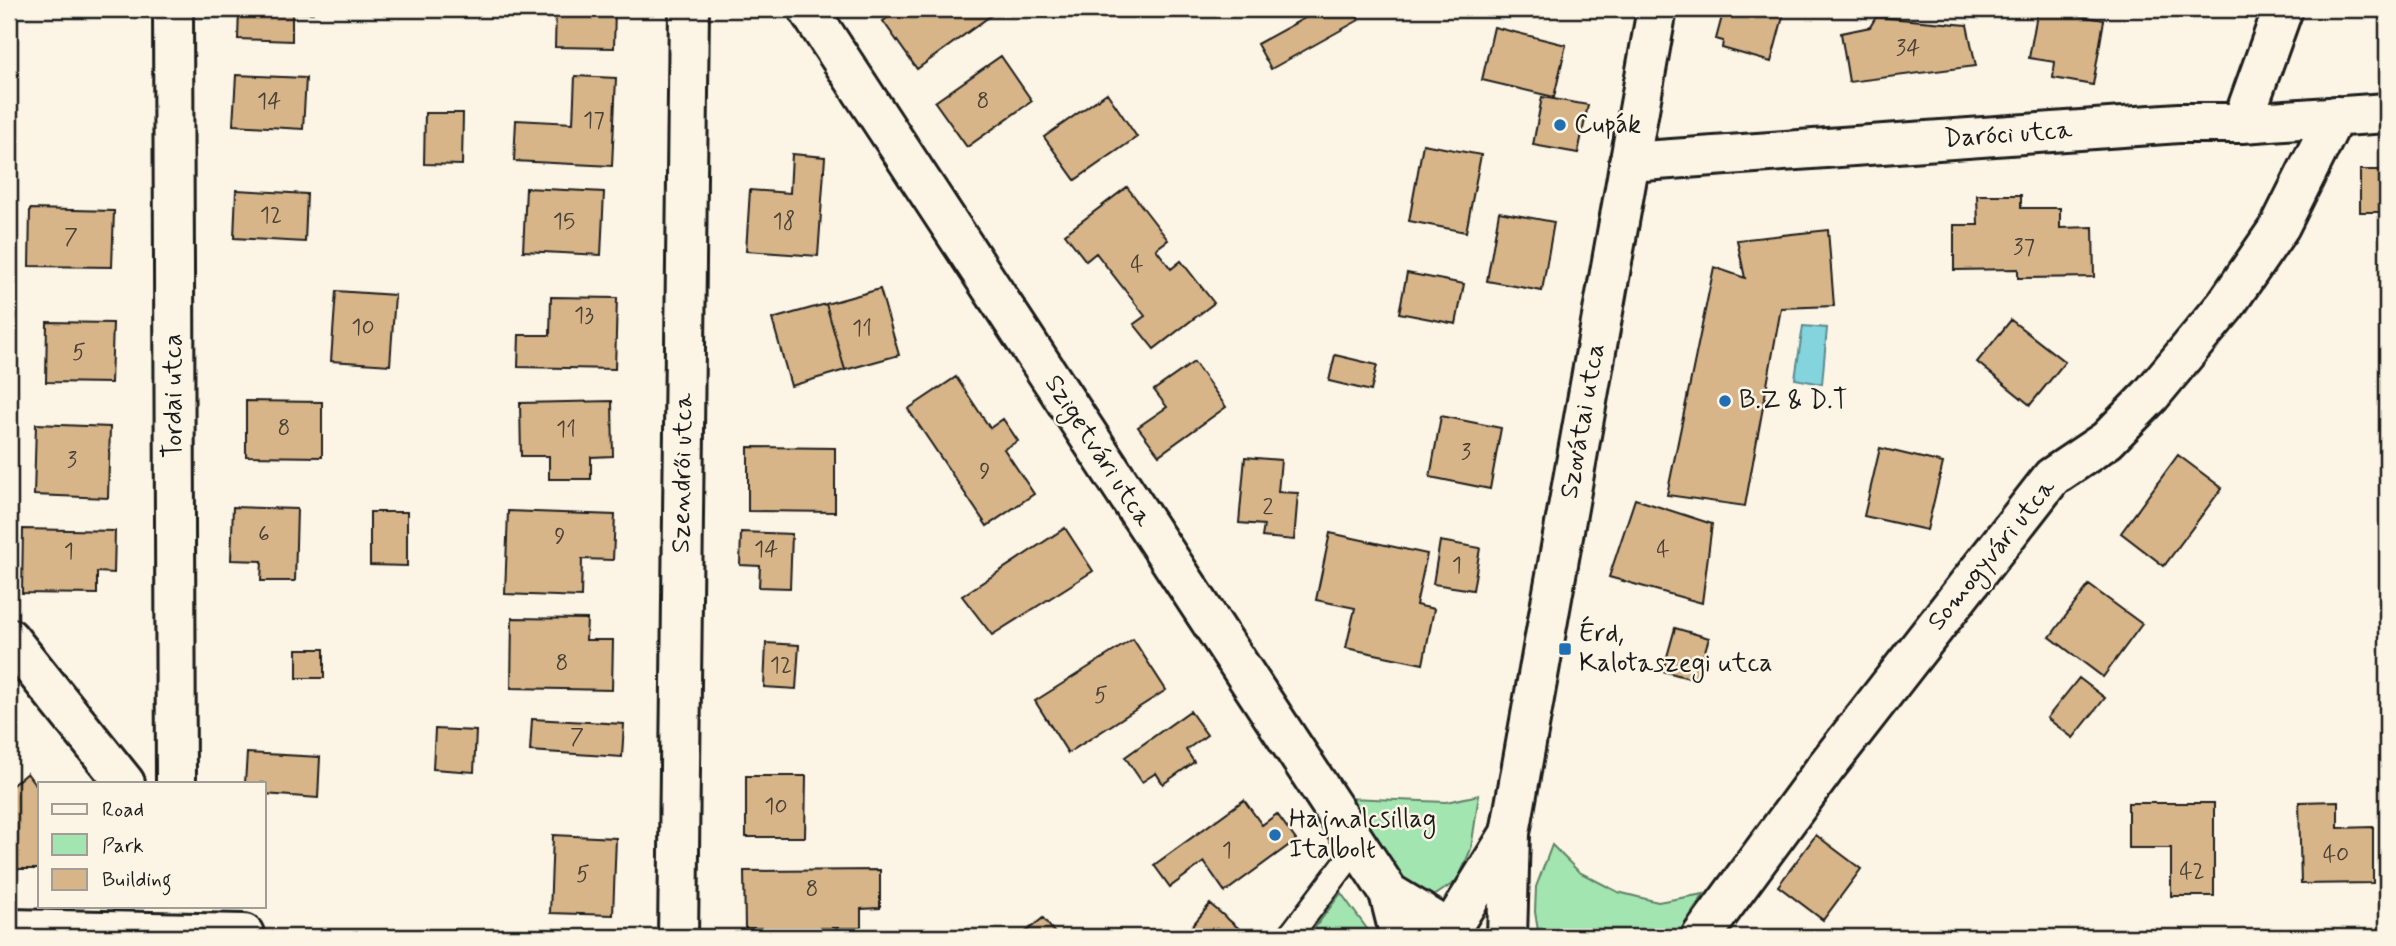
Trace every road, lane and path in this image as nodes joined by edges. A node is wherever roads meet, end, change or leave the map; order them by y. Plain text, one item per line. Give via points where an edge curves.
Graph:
1 (173, 9) edge
2 (689, 9) edge
3 (808, 9) edge
4 (1657, 9) edge
5 (2283, 9) edge
6 (2387, 113) edge
7 (2335, 116) junction
8 (2242, 123) junction
9 (1629, 162) junction
10 (9, 638) edge
11 (124, 782) edge
12 (176, 782) edge
13 (1510, 833) junction
14 (1358, 846) junction
15 (1389, 892) junction
16 (237, 926) edge
17 (9, 929) edge
18 (1452, 935) edge
19 (677, 937) edge
20 (1289, 937) edge
21 (1400, 937) edge
22 (1507, 937) edge
23 (1701, 937) edge

1 - 12 street, Tordai utca
2 - 19 street, Szendrői utca
3 - 14 street, Szigetvári utca
4 - 9 street, Szovátai utca
5 - 8 street
6 - 7 street, Daróci utca
7 - 8 street, Daróci utca
7 - 23 street, Somogyvári utca via 2280,226 2225,306 2107,440 2052,477 1842,745
8 - 9 street, Daróci utca via 2179,123
9 - 13 street, Szovátai utca
10 - 11 street
13 - 18 street
13 - 22 street
14 - 15 street, Szigetvári utca
14 - 20 lane
15 - 18 street, Szigetvári utca
15 - 21 street, Szigetvári utca
16 - 17 street

